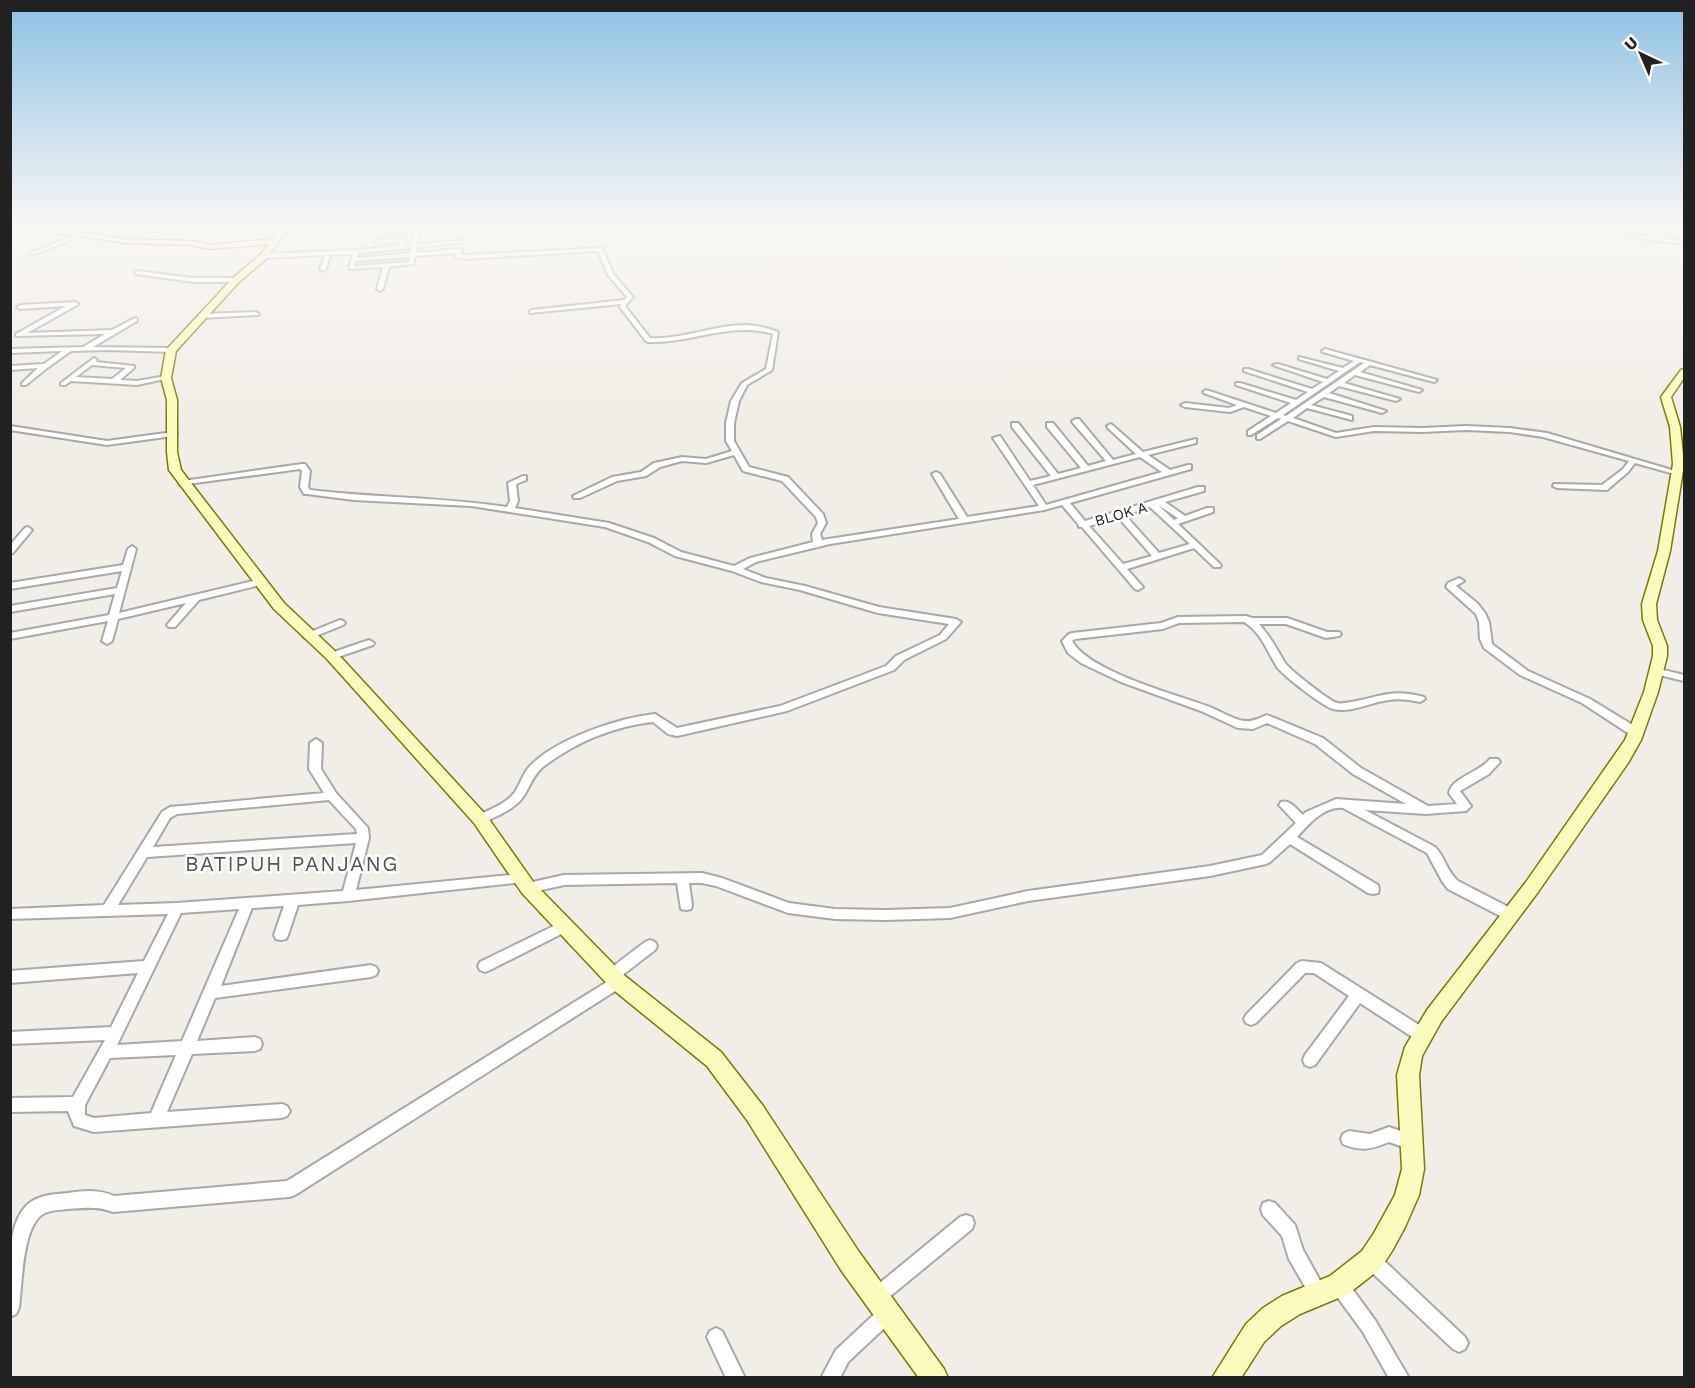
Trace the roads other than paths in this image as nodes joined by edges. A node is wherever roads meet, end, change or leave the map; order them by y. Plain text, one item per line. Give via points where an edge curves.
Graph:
1 (226, 290) edge
2 (623, 290) edge
3 (628, 301) junction
4 (20, 307) dead end
5 (532, 312) dead end
6 (256, 314) dead end
7 (201, 316) junction
8 (135, 320) dead end
9 (113, 332) junction
10 (18, 334) junction
11 (10, 337) edge
12 (84, 348) junction
13 (108, 348) junction
14 (70, 349) junction
15 (171, 350) junction
16 (10, 351) edge
17 (1325, 351) dead end
18 (1301, 358) dead end
19 (1359, 360) junction
20 (90, 363) junction
21 (1369, 363) junction
22 (1276, 365) dead end
23 (46, 366) junction
24 (10, 368) edge
25 (1246, 370) dead end
26 (1344, 370) junction
27 (1684, 372) edge
28 (1354, 373) junction
29 (166, 378) junction
30 (70, 379) junction
31 (1434, 380) dead end
32 (1328, 381) junction
33 (113, 382) junction
34 (24, 384) dead end
35 (63, 384) dead end
36 (1239, 384) dead end
37 (1338, 384) junction
38 (1419, 390) dead end
39 (1313, 391) junction
40 (1206, 392) dead end
41 (1323, 394) junction
42 (1396, 399) dead end
43 (1296, 402) junction
44 (1185, 405) dead end
45 (1242, 405) junction
46 (1306, 406) junction
47 (1382, 411) dead end
48 (1276, 416) junction
49 (1349, 418) dead end
50 (1286, 419) junction
51 (1076, 421) dead end
52 (1015, 425) dead end
53 (1050, 425) dead end
54 (1112, 426) dead end
55 (10, 428) edge
56 (1251, 433) dead end
57 (172, 434) junction
58 (1260, 437) dead end
59 (997, 438) dead end
60 (1193, 441) dead end
61 (735, 452) junction
62 (1142, 455) junction
63 (1633, 461) junction
64 (1111, 462) junction
65 (1188, 467) dead end
66 (1086, 469) junction
67 (1168, 472) junction
68 (1678, 473) junction
69 (936, 474) dead end
70 (1056, 477) junction
71 (523, 478) dead end
72 (183, 483) junction
73 (1029, 484) junction
74 (1557, 486) dead end
75 (1201, 489) dead end
76 (577, 496) dead end
77 (1064, 502) junction
78 (1156, 503) junction
79 (1044, 508) junction
80 (510, 510) junction
81 (1210, 510) dead end
82 (1120, 514) junction
83 (1185, 519) junction
84 (964, 520) junction
85 (1172, 523) junction
86 (1082, 525) junction
87 (28, 530) dead end
88 (818, 544) junction
89 (1196, 546) junction
90 (132, 549) dead end
91 (10, 551) edge
92 (1157, 556) junction
93 (1217, 565) dead end
94 (127, 567) junction
95 (1120, 568) junction
96 (735, 569) junction
97 (1459, 581) dead end
98 (261, 582) junction
99 (10, 586) edge
100 (1138, 587) dead end
101 (122, 590) junction
102 (197, 596) junction
103 (10, 609) edge
104 (114, 617) junction
105 (1254, 621) junction
106 (340, 623) dead end
107 (172, 625) dead end
108 (1336, 634) dead end
109 (10, 636) edge
110 (308, 636) junction
111 (107, 641) dead end
112 (369, 643) dead end
113 (332, 656) junction
114 (1660, 672) junction
115 (1680, 677) edge
116 (1420, 699) dead end
117 (1635, 732) junction
118 (316, 743) dead end
119 (1494, 762) dead end
120 (332, 796) junction
121 (1343, 803) junction
122 (1285, 806) dead end
123 (1426, 810) junction
124 (480, 819) junction
125 (1302, 822) junction
126 (363, 838) junction
127 (1289, 838) junction
128 (145, 852) junction
129 (682, 877) junction
130 (524, 884) junction
131 (1373, 890) dead end
132 (348, 896) junction
133 (293, 899) junction
134 (248, 902) junction
135 (686, 906) dead end
136 (177, 908) junction
137 (108, 910) junction
138 (10, 914) edge
139 (1510, 915) junction
140 (564, 926) junction
141 (281, 935) dead end
142 (650, 946) dead end
143 (484, 966) dead end
144 (147, 967) junction
145 (371, 971) dead end
146 (10, 977) edge
147 (615, 979) junction
148 (210, 993) junction
149 (1359, 994) junction
150 (1251, 1019) dead end
151 (114, 1033) junction
152 (1422, 1035) junction
153 (10, 1038) edge
154 (255, 1044) dead end
155 (188, 1047) junction
156 (106, 1052) junction
157 (1311, 1060) dead end
158 (77, 1104) junction
159 (10, 1105) edge
160 (282, 1111) dead end
161 (155, 1121) junction
162 (1349, 1138) dead end
163 (1413, 1142) junction
164 (1269, 1209) dead end
165 (966, 1223) dead end
166 (1371, 1260) junction
167 (1339, 1285) junction
168 (1318, 1294) junction
169 (876, 1298) junction
170 (10, 1308) edge
171 (888, 1313) junction
172 (716, 1337) dead end
173 (1459, 1342) dead end
174 (736, 1377) edge
175 (830, 1377) edge
176 (935, 1377) edge
177 (1225, 1377) edge
178 (1400, 1377) edge

1 - 7 street
2 - 3 street via 630,297
3 - 5 street
3 - 61 street via 622,306 648,340 738,326 776,333 769,370 744,384 735,401 730,441
4 - 10 street via 75,304
6 - 7 street
7 - 15 street
8 - 9 street
9 - 10 street
9 - 12 street
10 - 11 street
12 - 13 street
12 - 14 street
13 - 15 street
13 - 20 street
14 - 16 street
14 - 23 street
15 - 29 street
17 - 19 street
18 - 26 street
19 - 21 street
19 - 26 street
20 - 30 street
20 - 33 street via 132,367
21 - 28 street
21 - 31 street
22 - 32 street
23 - 24 street
23 - 34 street
25 - 39 street
26 - 32 street
27 - 68 street via 1666,397 1675,427
28 - 37 street
28 - 38 street
29 - 33 street
29 - 57 street via 172,400
30 - 33 street
30 - 35 street
32 - 39 street
36 - 43 street
37 - 41 street
37 - 42 street
39 - 43 street
40 - 45 street
41 - 46 street
41 - 47 street
43 - 48 street
44 - 45 street via 1230,411
45 - 48 street
46 - 49 street
46 - 50 street
48 - 50 street
48 - 56 street
50 - 58 street
50 - 63 street via 1336,435 1374,429 1510,430 1544,435
51 - 64 street
52 - 70 street
53 - 66 street
54 - 62 street
55 - 57 street via 107,443
57 - 72 street via 175,470
59 - 73 street
60 - 62 street
61 - 76 street via 706,461 682,459 657,465 643,474 615,479
61 - 88 street via 746,469 785,479 803,496 820,516
62 - 64 street
62 - 67 street
63 - 68 street
63 - 74 street via 1623,475 1604,488
64 - 66 street
65 - 67 street
66 - 70 street
67 - 77 street
68 - 114 street via 1664,551 1648,604 1660,646
69 - 84 street
70 - 73 street
71 - 80 street via 512,483 514,501
72 - 80 street via 302,466 306,471 303,488 316,494
72 - 98 street
73 - 79 street
75 - 78 street, BLOK A
77 - 79 street
77 - 86 street
78 - 82 street, BLOK A
78 - 83 street
78 - 85 street
79 - 84 street
80 - 96 street via 620,528 678,554
81 - 83 street
82 - 86 street, BLOK A
82 - 92 street
83 - 85 street
84 - 88 street
85 - 89 street
86 - 95 street
87 - 91 street
88 - 96 street via 753,560
89 - 92 street
89 - 93 street
90 - 94 street
92 - 95 street
94 - 99 street
94 - 101 street
95 - 100 street
96 - 124 street via 878,610 956,622 943,637 900,658 890,668 783,709 678,732 655,718 620,724 538,764 527,775 516,799
97 - 117 street via 1451,587 1480,613 1488,646 1524,673 1586,701
98 - 102 street
98 - 110 street
101 - 103 street
101 - 104 street
102 - 104 street
102 - 107 street
104 - 109 street
104 - 111 street
105 - 108 street via 1287,621 1326,635
105 - 116 street via 1282,666 1330,705 1341,707 1387,695
105 - 123 street via 1178,620 1163,626 1072,636 1066,645 1098,668 1242,725 1268,719 1312,737 1357,771
106 - 110 street
110 - 113 street
112 - 113 street
113 - 124 street
114 - 115 street
114 - 117 street
117 - 139 street via 1622,759
118 - 120 street via 315,769
119 - 123 street via 1454,790 1465,806
120 - 126 street via 362,828
120 - 128 street via 174,810 166,815
121 - 123 street
121 - 125 street via 1323,807
121 - 139 street via 1431,850 1446,880
122 - 125 street
124 - 130 street
125 - 127 street
126 - 128 street
126 - 132 street
127 - 129 street via 1266,859 1039,894 950,913 855,914 788,908 718,881
127 - 131 street
128 - 137 street
129 - 130 street
129 - 135 street
130 - 132 street
130 - 140 street
132 - 133 street
133 - 134 street
133 - 141 street
134 - 136 street
134 - 148 street
136 - 137 street
136 - 144 street
137 - 138 street
139 - 152 street
140 - 143 street
140 - 147 street
142 - 147 street
144 - 146 street
144 - 151 street
145 - 148 street
147 - 169 street via 714,1059 755,1113
147 - 170 street via 289,1189 114,1204 76,1200 37,1208 22,1230
148 - 155 street
149 - 150 street via 1316,967 1305,966
149 - 152 street
149 - 157 street
151 - 153 street
151 - 156 street
152 - 163 street via 1412,1054 1408,1076
154 - 155 street
155 - 156 street
155 - 161 street
156 - 158 street
158 - 159 street
158 - 161 street via 75,1112 85,1124
160 - 161 street
162 - 163 street via 1370,1142 1389,1134
163 - 166 street via 1413,1169 1407,1195
164 - 168 street via 1289,1231 1295,1253
165 - 169 street
166 - 167 street
166 - 173 street
167 - 168 street
167 - 178 street
168 - 177 street via 1272,1317
169 - 171 street
171 - 175 street via 842,1356
171 - 176 street
172 - 174 street

